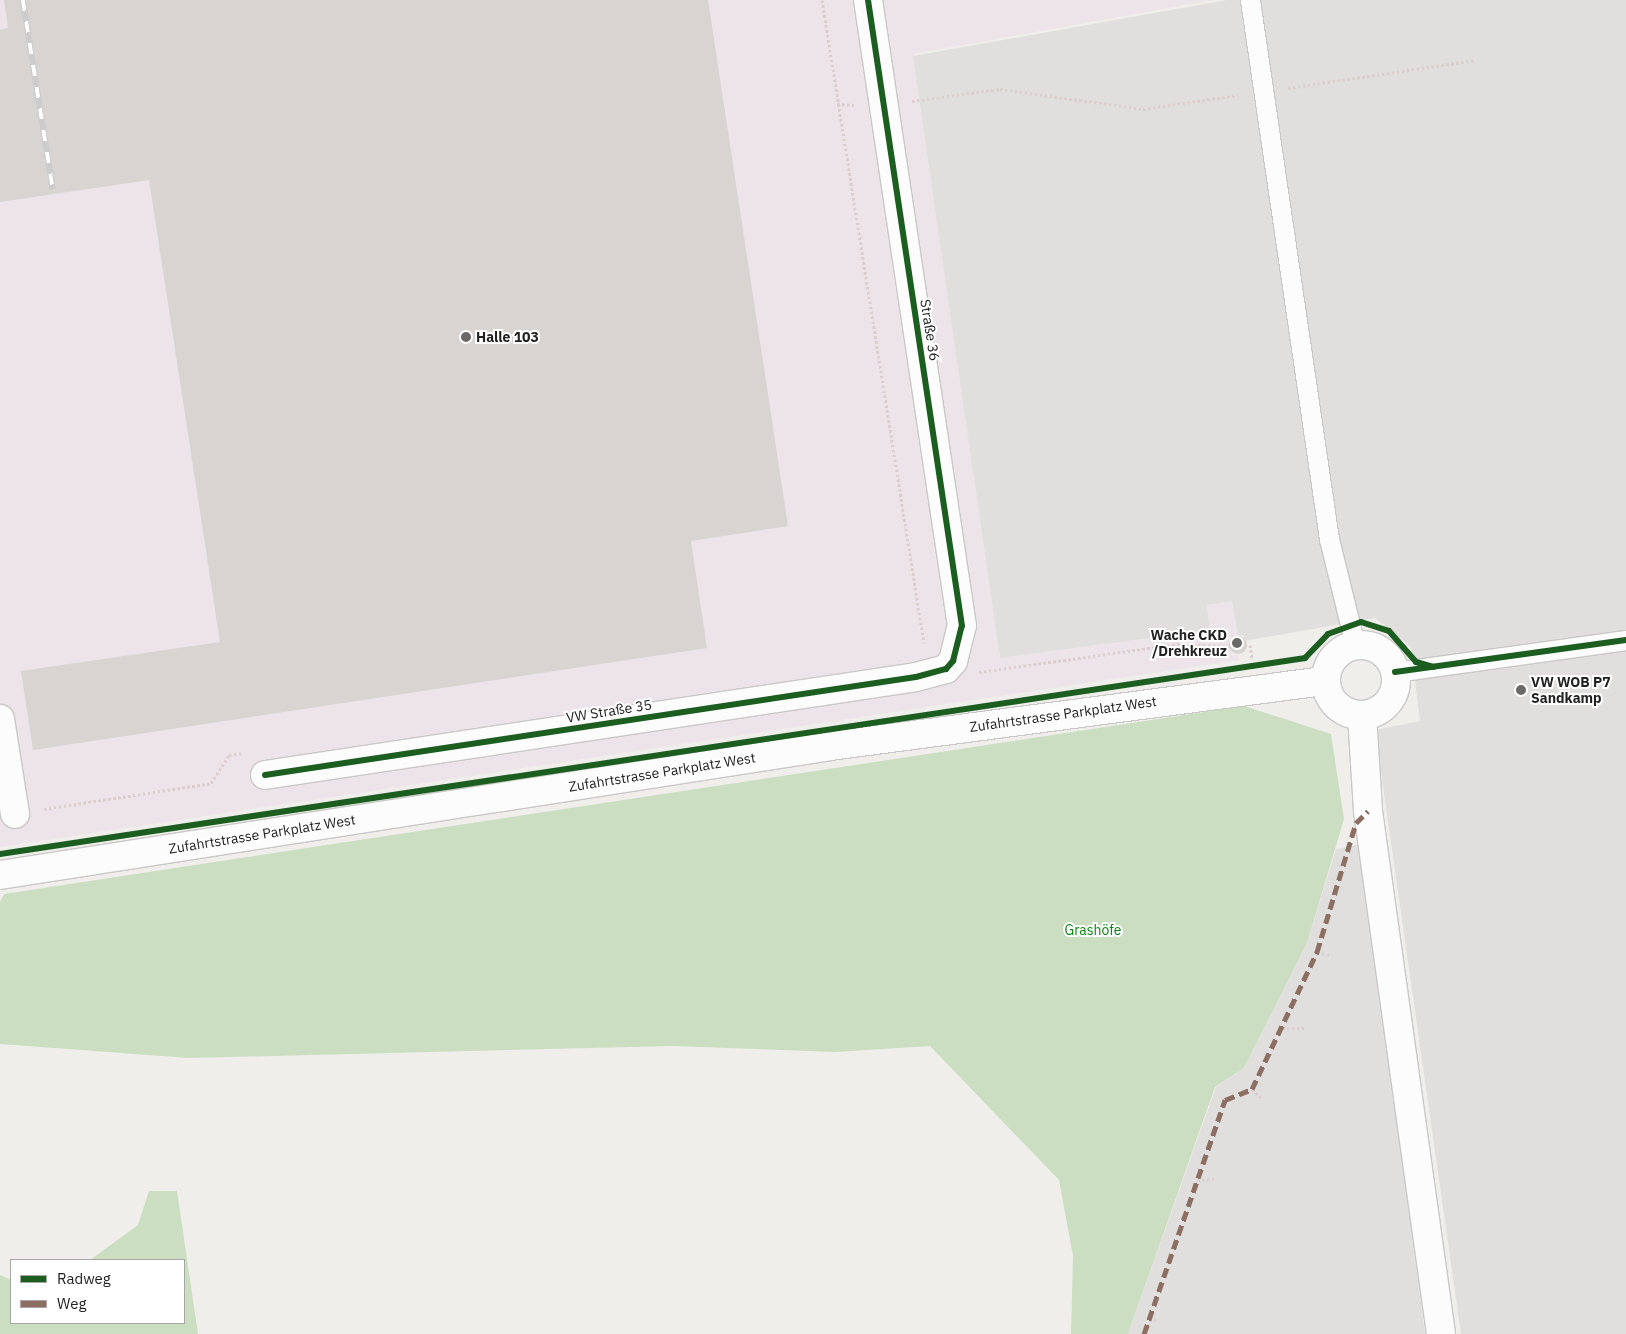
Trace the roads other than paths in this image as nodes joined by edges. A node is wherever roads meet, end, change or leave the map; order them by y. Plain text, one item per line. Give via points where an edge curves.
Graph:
1 (868, 0) edge
2 (1250, 0) edge
3 (1626, 640) edge
4 (1355, 645) junction
5 (953, 661) joint
6 (1395, 672) junction
7 (1325, 681) junction
8 (1362, 715) junction
9 (0, 718) edge
10 (265, 775) dead end
11 (15, 814) dead end
12 (0, 875) edge
13 (1441, 1334) edge

1 - 5 street, Straße 36 via 962,626
2 - 4 lane via 1329,539
3 - 6 lane
4 - 6 street via 1380,651
4 - 7 street via 1337,654
5 - 10 street, VW Straße 35 via 946,669 916,677
6 - 8 street via 1389,701
7 - 8 street via 1332,702 1351,714
7 - 12 street, Zufahrtstrasse Parkplatz West via 830,746
8 - 13 street via 1368,811
9 - 11 street

